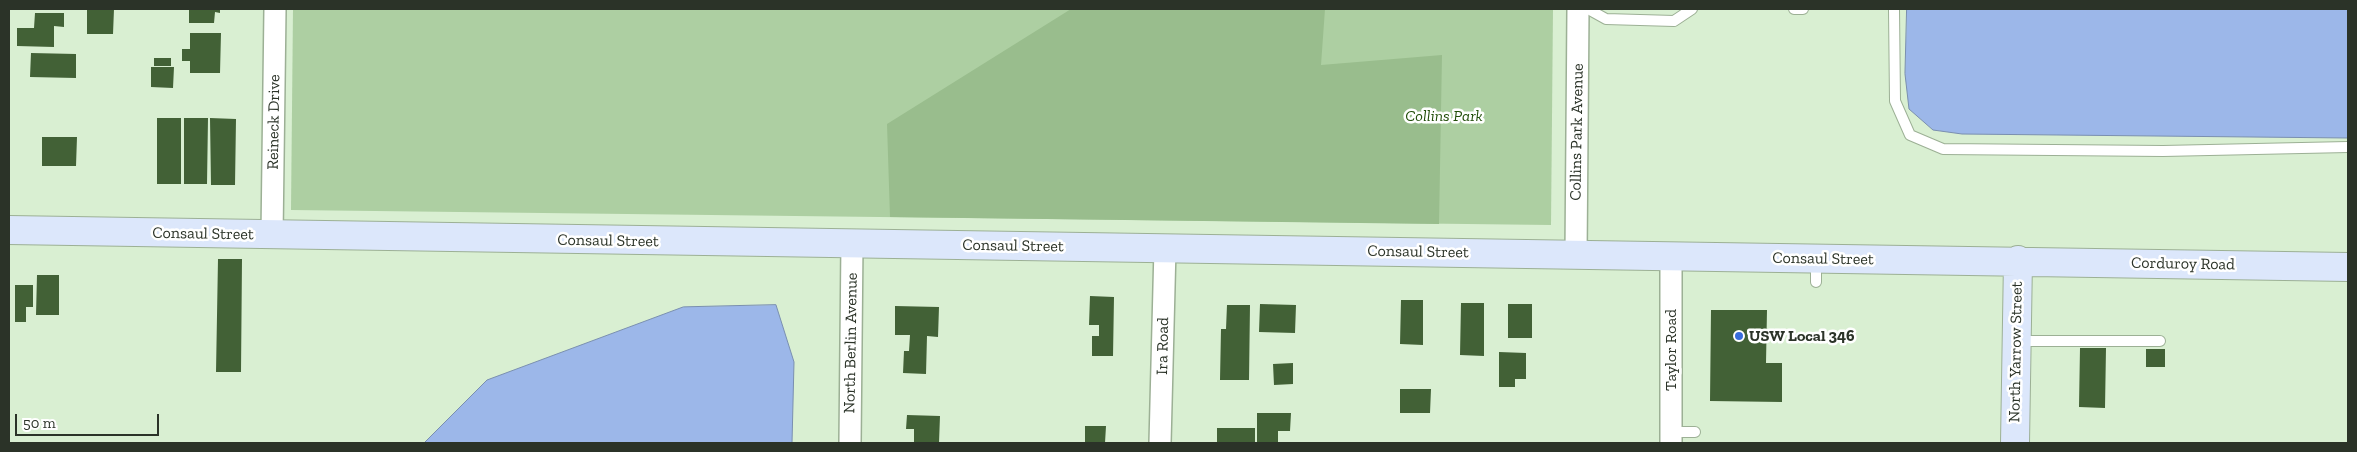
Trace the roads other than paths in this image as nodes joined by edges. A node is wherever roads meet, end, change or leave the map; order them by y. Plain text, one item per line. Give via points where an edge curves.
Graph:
1 (275, 9) edge
2 (1578, 9) edge
3 (1588, 9) edge
4 (1692, 9) edge
5 (1794, 9) edge
6 (1803, 9) edge
7 (1894, 9) edge
8 (2348, 147) edge
9 (9, 230) edge
10 (272, 235) junction
11 (852, 243) junction
12 (1165, 248) junction
13 (1576, 255) junction
14 (1671, 256) junction
15 (2018, 260) junction
16 (2348, 267) edge
17 (2016, 341) junction
18 (2160, 341) dead end
19 (1695, 432) dead end
20 (1671, 438) edge
21 (850, 443) edge
22 (1160, 443) edge
23 (2015, 443) edge

1 - 10 street, Reineck Drive
2 - 13 street, Collins Park Avenue
3 - 4 lane via 1606,19 1672,21
5 - 6 lane
7 - 8 lane via 1894,101 1910,136 1943,149 2163,151
9 - 10 street, Consaul Street
10 - 11 street, Consaul Street
11 - 12 street, Consaul Street
11 - 21 street, North Berlin Avenue
12 - 13 street, Consaul Street
12 - 22 street, Ira Road
13 - 14 street, Consaul Street
14 - 15 street, Consaul Street via 1816,270
14 - 20 street, Taylor Road
15 - 16 street, Corduroy Road
15 - 17 street, North Yarrow Street
17 - 18 lane
17 - 23 street, North Yarrow Street
19 - 20 lane

